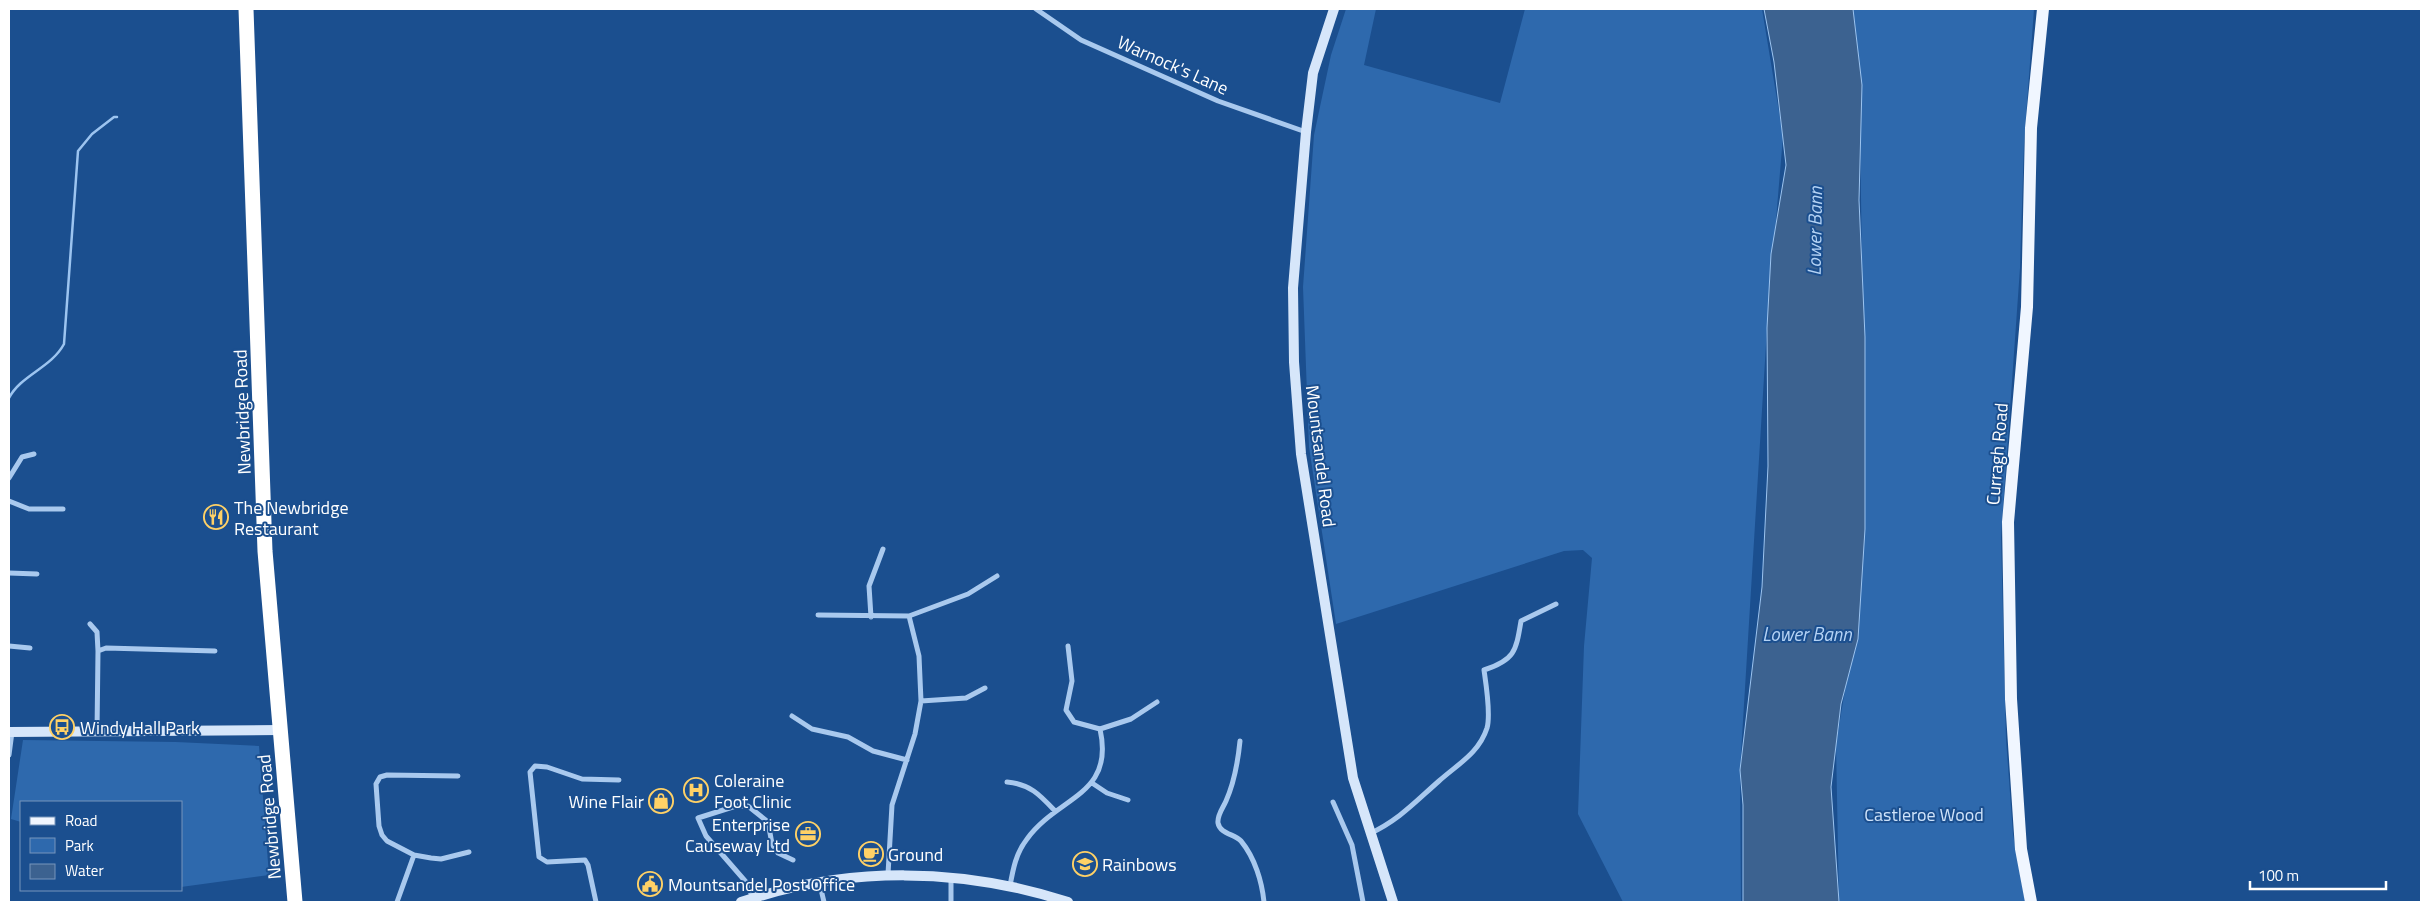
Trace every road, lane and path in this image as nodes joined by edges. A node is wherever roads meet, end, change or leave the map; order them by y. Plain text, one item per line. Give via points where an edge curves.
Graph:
1 (246, 9) edge
2 (1036, 9) edge
3 (1334, 9) edge
4 (2043, 9) edge
5 (1306, 132) junction
6 (34, 454) dead end
7 (9, 478) edge
8 (9, 502) edge
9 (63, 510) dead end
10 (883, 549) dead end
11 (9, 573) edge
12 (37, 574) dead end
13 (997, 576) dead end
14 (1556, 604) dead end
15 (818, 615) dead end
16 (909, 616) junction
17 (871, 617) junction
18 (90, 624) dead end
19 (9, 646) edge
20 (1068, 646) dead end
21 (30, 648) dead end
22 (98, 651) junction
23 (215, 651) dead end
24 (985, 688) dead end
25 (921, 701) junction
26 (1156, 702) dead end
27 (792, 716) dead end
28 (1100, 729) junction
29 (280, 730) junction
30 (10, 732) edge
31 (97, 732) junction
32 (1240, 741) dead end
33 (9, 755) edge
34 (907, 760) junction
35 (458, 776) dead end
36 (619, 780) dead end
37 (1007, 782) dead end
38 (1092, 783) junction
39 (1128, 800) dead end
40 (1334, 802) dead end
41 (1055, 811) junction
42 (1369, 834) junction
43 (469, 852) dead end
44 (414, 855) junction
45 (793, 860) dead end
46 (888, 874) junction
47 (952, 877) junction
48 (819, 881) junction
49 (1010, 886) junction
50 (753, 898) junction
51 (295, 902) edge
52 (397, 902) edge
53 (596, 902) edge
54 (741, 902) edge
55 (824, 902) edge
56 (951, 902) edge
57 (1068, 902) edge
58 (1264, 902) edge
59 (1363, 902) edge
60 (1393, 902) edge
61 (2031, 902) edge

1 - 29 highway, Newbridge Road via 265,551
2 - 5 street, Warnock's Lane via 1081,40 1218,101
3 - 5 street, Mountsandel Road via 1313,73
4 - 61 main road, Curragh Road via 2031,128 2027,307 2008,522 2011,699 2022,850
5 - 42 street, Mountsandel Road via 1293,288 1294,362 1301,454 1353,778
6 - 7 street via 22,457
8 - 9 street via 29,508
10 - 17 street via 869,586
11 - 12 street
13 - 16 street via 968,594
14 - 42 street via 1521,621 1516,650 1503,664 1484,670 1488,726 1478,747 1410,810
15 - 17 street
16 - 17 street
16 - 25 street via 919,656
18 - 22 street via 97,632
19 - 21 street
20 - 28 street via 1072,682 1066,710 1074,722
22 - 23 street via 106,648
22 - 31 street
24 - 25 street via 966,698
25 - 34 street
26 - 28 street via 1131,719
27 - 34 street via 812,729 848,737 873,750
28 - 38 street via 1103,746 1101,768
29 - 31 street
29 - 51 highway, Newbridge Road
30 - 31 street
30 - 33 street
32 - 58 street via 1238,762 1218,823 1221,829 1243,843 1262,886
34 - 46 street via 892,805
35 - 44 street via 387,775 377,780 382,835 387,842
36 - 53 street via 582,780 547,766 535,766 530,772 539,857 546,862 585,860
37 - 41 street via 1021,783 1034,789
38 - 39 street
38 - 41 street
40 - 59 street via 1352,845
41 - 49 street via 1021,847
42 - 60 street, Mountsandel Road
43 - 44 street via 441,859
44 - 52 street
45 - 50 street via 778,853 772,844 768,822 748,806 698,818 706,836 746,882
46 - 47 street
46 - 48 street
47 - 49 street
47 - 56 street
48 - 50 street
48 - 55 street
49 - 57 street
50 - 54 street

